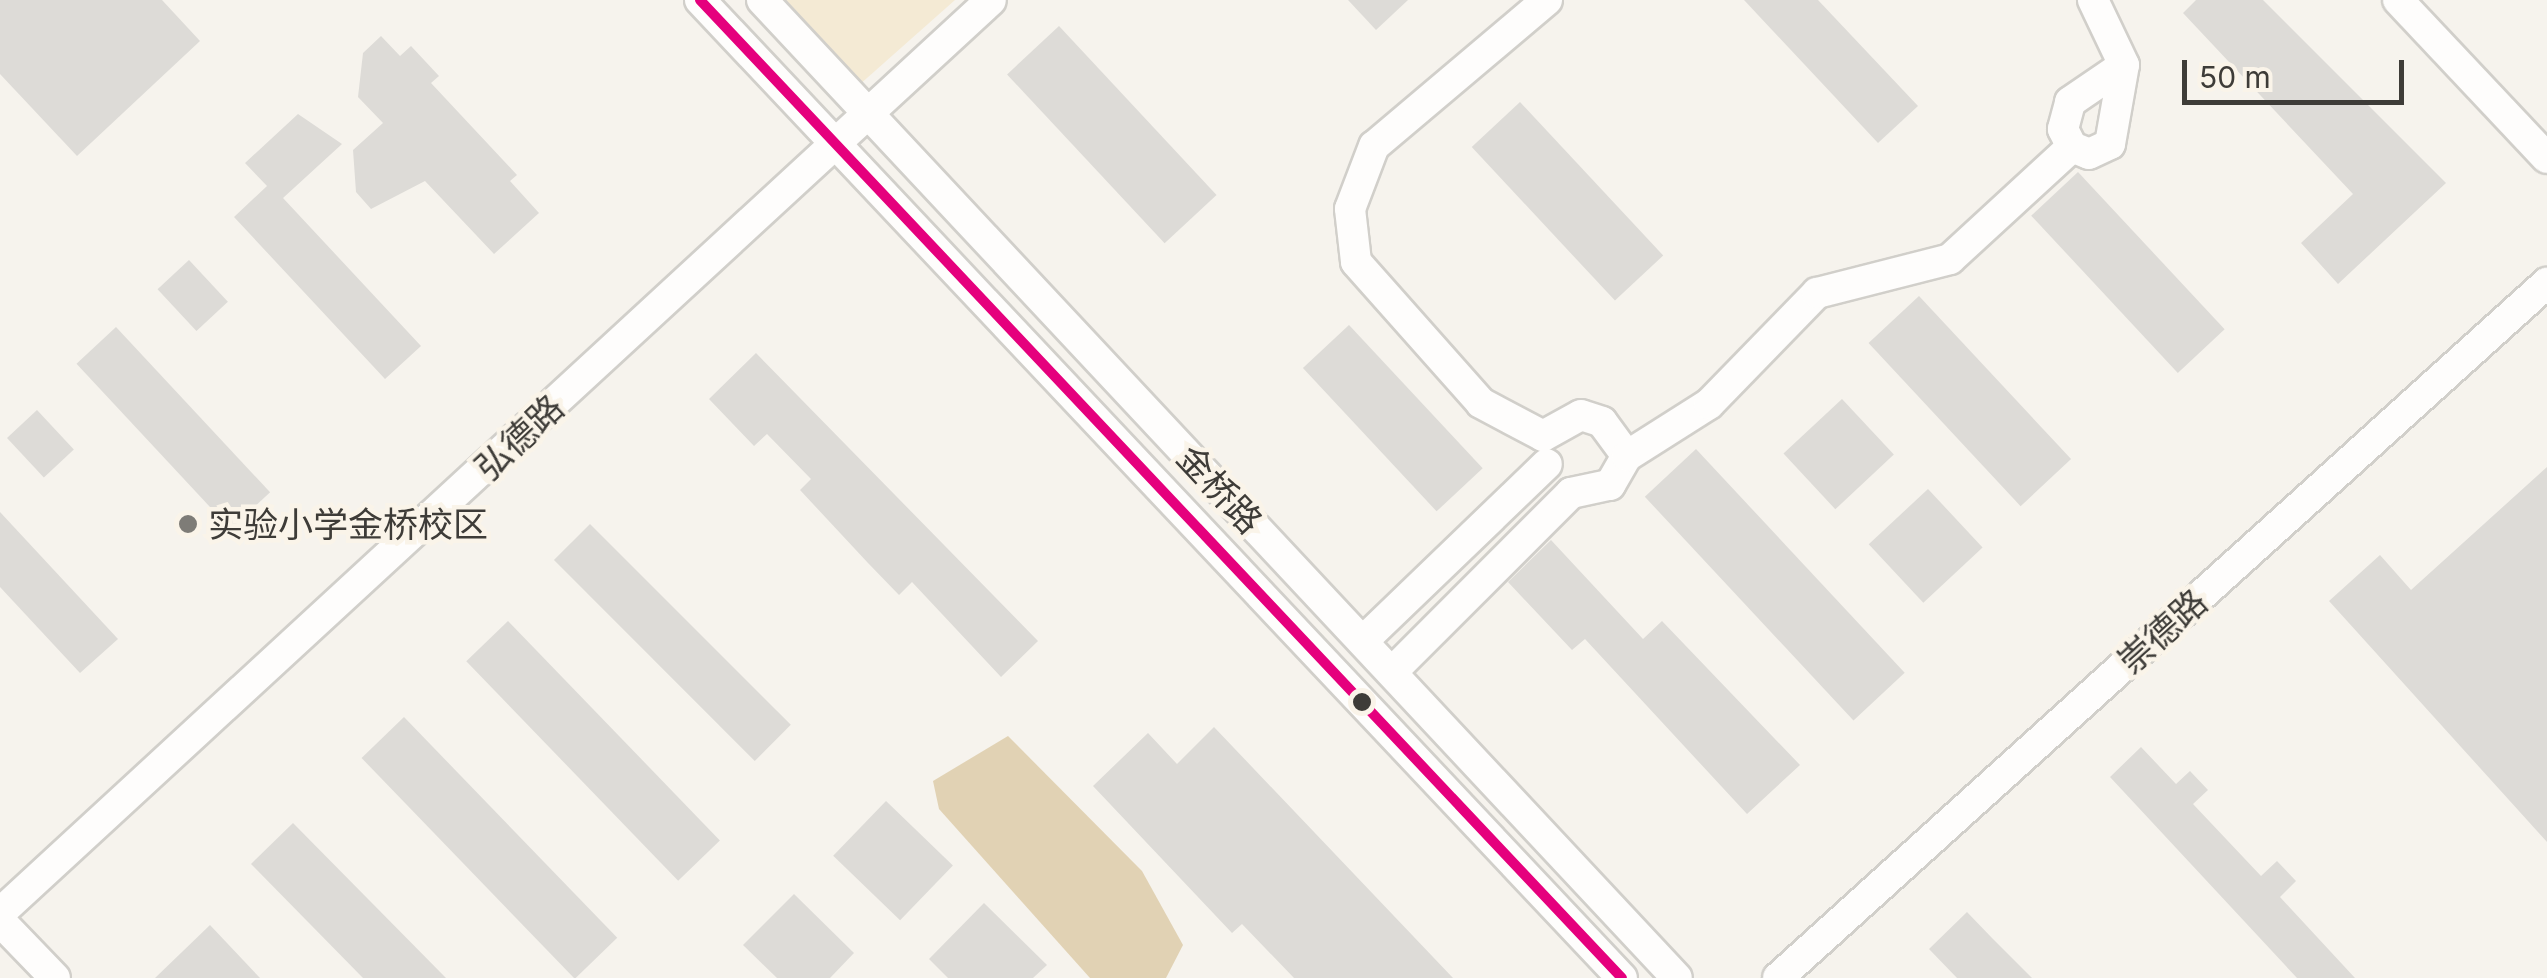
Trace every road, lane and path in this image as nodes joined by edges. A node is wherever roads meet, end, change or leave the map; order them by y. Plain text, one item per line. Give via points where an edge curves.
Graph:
1 (700, 0) edge
2 (762, 0) edge
3 (992, 0) edge
4 (1546, 0) edge
5 (2093, 0) edge
6 (2398, 0) edge
7 (2124, 65) junction
8 (837, 145) junction
9 (2072, 147) junction
10 (2547, 158) edge
11 (2547, 283) edge
12 (1546, 450) junction
13 (1627, 456) junction
14 (1570, 493) junction
15 (1362, 641) junction
16 (1392, 672) junction
17 (0, 913) edge
18 (0, 921) edge
19 (55, 978) edge
20 (1622, 978) edge
21 (1678, 978) edge
22 (1778, 978) edge

1 - 8 street, 金桥路
2 - 15 street, 金桥路
3 - 8 street, 弘德路
4 - 12 street via 1407,110 1374,146 1350,210 1356,262 1481,403
5 - 7 street
6 - 10 street
7 - 9 street via 2070,102 2063,128
7 - 9 street via 2110,144 2089,154
8 - 17 street, 弘德路
8 - 20 street, 金桥路
9 - 13 street via 1950,260 1817,293 1709,404
11 - 22 street, 崇德路
12 - 13 street via 1581,414 1602,422
12 - 14 street
12 - 15 street
13 - 14 street via 1610,485
14 - 16 street
15 - 16 street, 金桥路
16 - 21 street, 金桥路
18 - 19 street

